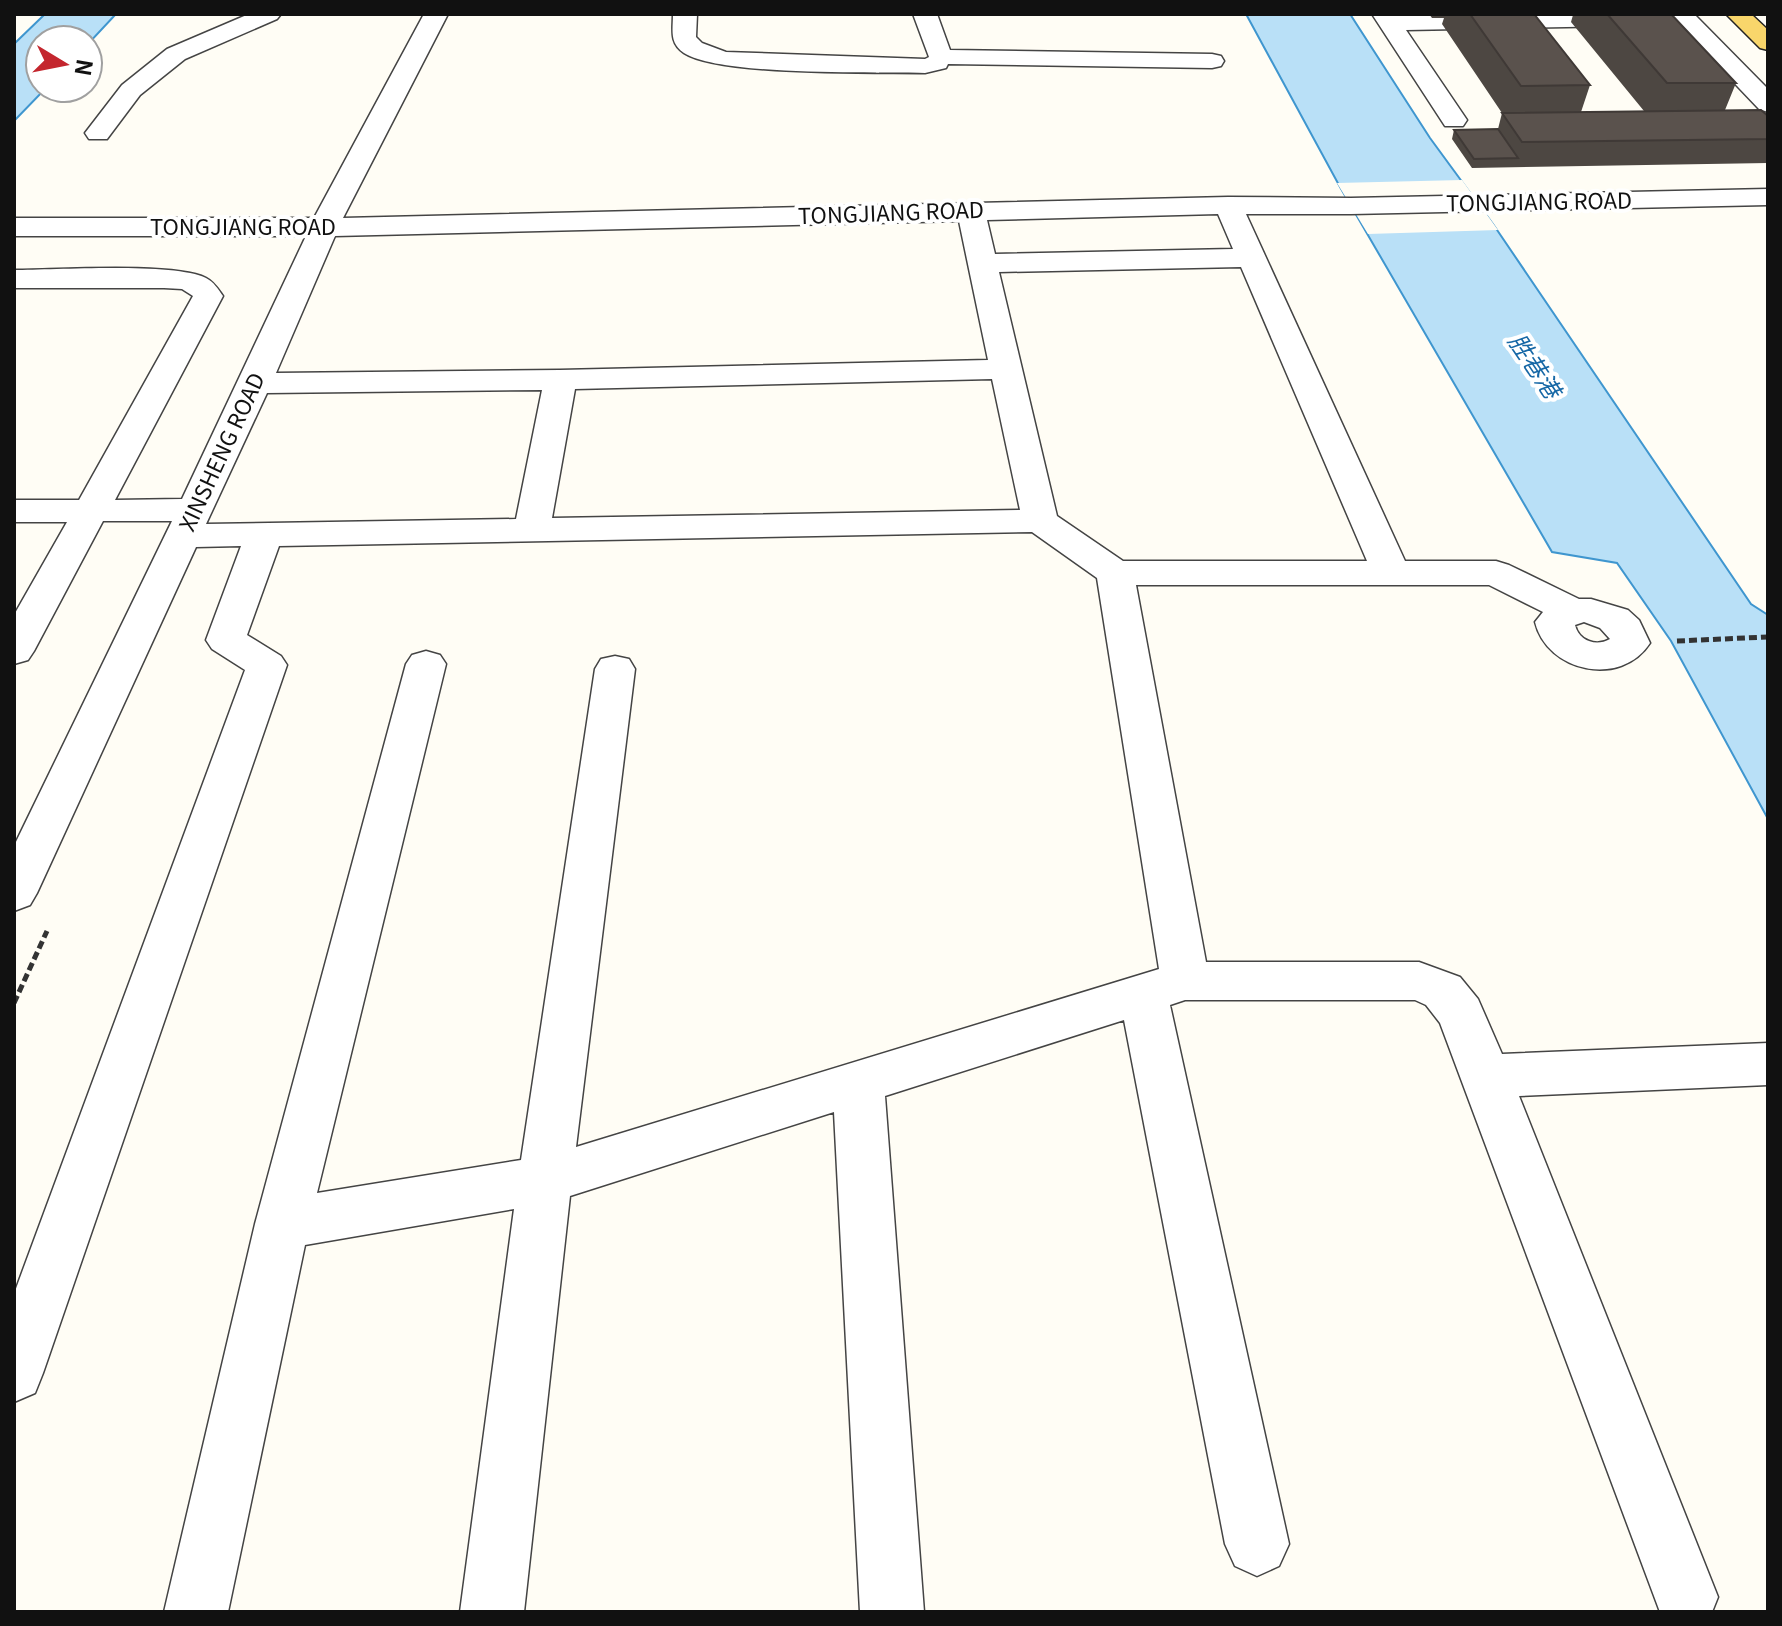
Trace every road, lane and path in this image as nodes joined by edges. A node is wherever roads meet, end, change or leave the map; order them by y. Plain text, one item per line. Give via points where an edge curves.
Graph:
1 (269, 14) edge
2 (436, 14) edge
3 (685, 14) edge
4 (925, 14) edge
5 (1738, 14) edge
6 (1634, 16) edge
7 (1501, 17) edge
8 (1387, 18) edge
9 (1656, 40) edge
10 (1768, 43) edge
11 (1523, 44) edge
12 (941, 57) junction
13 (1212, 61) dead end
14 (1768, 104) edge
15 (1454, 120) dead end
16 (98, 133) dead end
17 (1768, 197) edge
18 (1228, 205) junction
19 (971, 211) junction
20 (14, 227) edge
21 (324, 227) junction
22 (1251, 258) junction
23 (982, 263) junction
24 (14, 279) edge
25 (1007, 369) junction
26 (560, 380) junction
27 (255, 383) junction
28 (14, 511) edge
29 (91, 511) junction
30 (1040, 521) junction
31 (189, 523) junction
32 (532, 531) junction
33 (264, 535) junction
34 (1391, 572) junction
35 (1115, 573) junction
36 (1572, 611) dead end
37 (1768, 637) edge
38 (1671, 641) dead end
39 (14, 651) edge
40 (426, 664) dead end
41 (615, 669) dead end
42 (14, 893) edge
43 (1164, 987) junction
44 (1768, 1064) edge
45 (1486, 1076) junction
46 (858, 1082) junction
47 (545, 1180) junction
48 (282, 1224) junction
49 (14, 1373) edge
50 (1257, 1544) dead end
51 (1686, 1597) dead end
52 (196, 1612) edge
53 (492, 1612) edge
54 (892, 1612) edge

1 - 16 street via 176,54 131,90
2 - 21 street, XINSHENG ROAD
3 - 12 street via 684,39 723,59 925,66
4 - 12 street
5 - 10 main road
6 - 7 street
6 - 9 street
6 - 14 street via 1685,18
7 - 8 street
7 - 11 street
8 - 15 street
12 - 13 street
17 - 18 street, TONGJIANG ROAD
18 - 19 street, TONGJIANG ROAD
18 - 22 street
19 - 21 street, TONGJIANG ROAD
19 - 23 street
20 - 21 street, TONGJIANG ROAD
21 - 27 street, XINSHENG ROAD
22 - 23 street
22 - 34 street
23 - 25 street
24 - 29 street via 187,281 204,288 208,296
25 - 26 street
25 - 30 street
26 - 27 street
26 - 32 street
27 - 31 street, XINSHENG ROAD
28 - 29 street
29 - 31 street
29 - 39 street
30 - 32 street
30 - 35 street
31 - 33 street
31 - 42 street, XINSHENG ROAD
32 - 33 street
33 - 49 street via 226,640 267,665
34 - 35 street
34 - 36 street via 1496,573
35 - 43 street
37 - 38 path
40 - 48 street
41 - 47 street
43 - 45 street via 1419,981 1443,991 1461,1013
43 - 46 street
43 - 50 street
44 - 45 street
45 - 51 street
46 - 47 street
46 - 54 street
47 - 48 street
47 - 53 street
48 - 52 street

